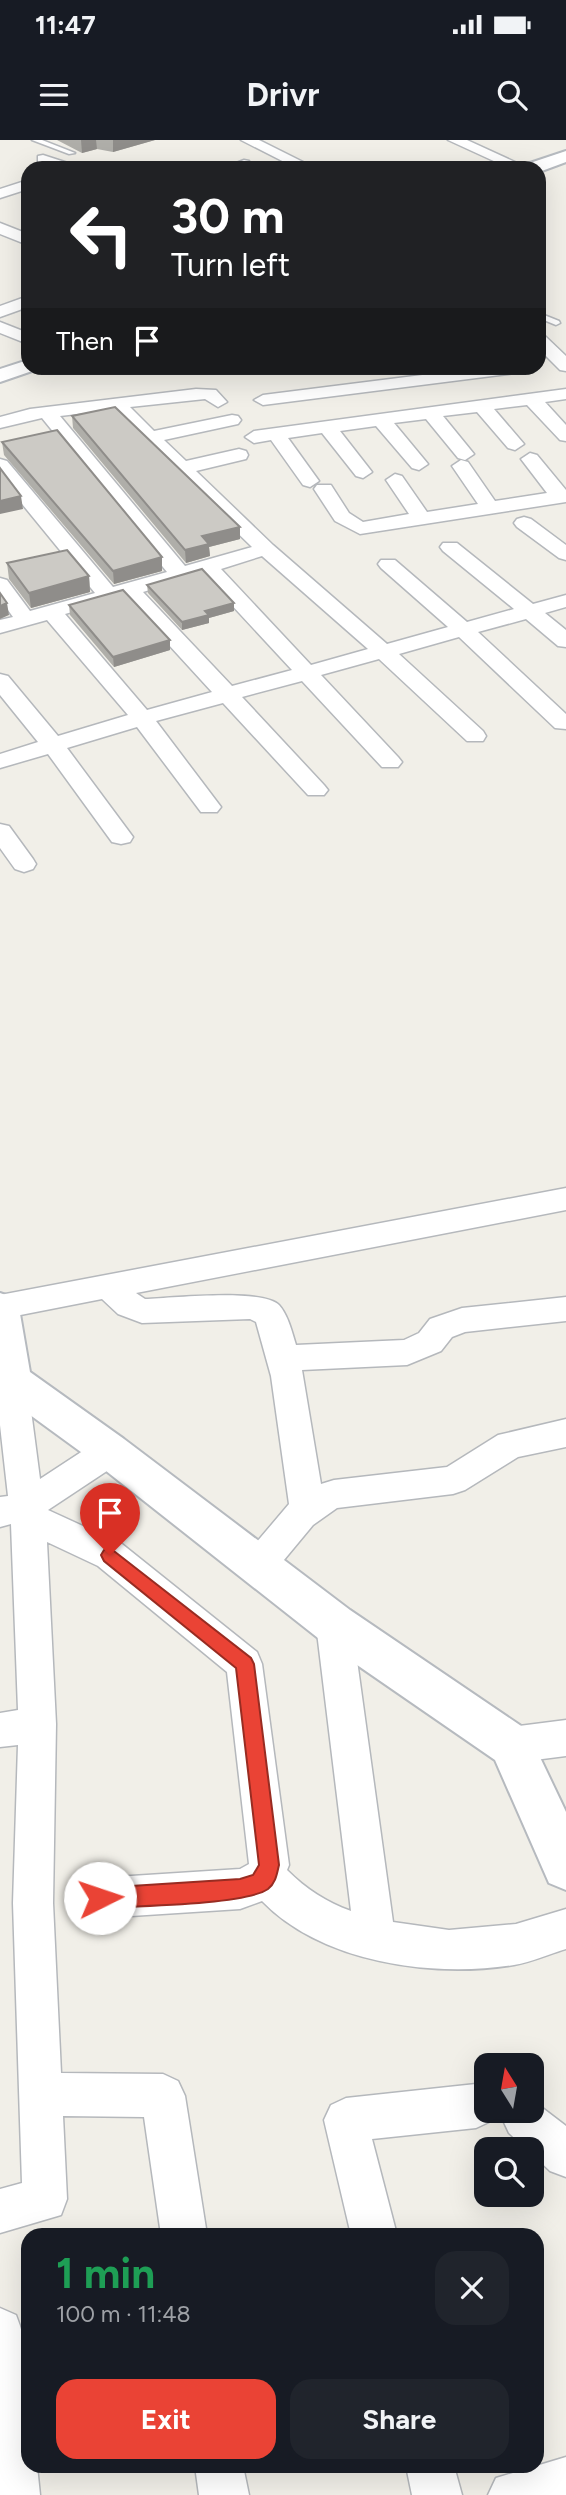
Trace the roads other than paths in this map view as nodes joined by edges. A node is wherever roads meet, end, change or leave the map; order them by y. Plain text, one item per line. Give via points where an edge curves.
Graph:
1 (35, 140) edge
2 (248, 140) edge
3 (455, 140) edge
4 (471, 144) edge
5 (566, 156) edge
6 (43, 159) dead end
7 (70, 161) edge
8 (293, 161) edge
9 (506, 161) edge
10 (546, 163) edge
11 (566, 170) edge
12 (546, 177) edge
13 (21, 186) edge
14 (0, 194) edge
15 (0, 229) edge
16 (21, 238) edge
17 (21, 244) edge
18 (9, 249) dead end
19 (21, 304) edge
20 (0, 312) edge
21 (546, 318) edge
22 (556, 323) dead end
23 (0, 327) edge
24 (21, 336) edge
25 (546, 347) edge
26 (21, 356) edge
27 (0, 363) edge
28 (564, 364) edge
29 (546, 365) edge
30 (21, 368) edge
31 (460, 375) edge
32 (0, 376) edge
33 (566, 394) edge
34 (532, 399) junction
35 (263, 400) dead end
36 (218, 402) dead end
37 (117, 405) junction
38 (482, 406) junction
39 (47, 412) junction
40 (431, 413) junction
41 (232, 420) dead end
42 (381, 420) junction
43 (0, 423) edge
44 (327, 427) junction
45 (276, 434) junction
46 (566, 436) edge
47 (152, 437) junction
48 (254, 438) dead end
49 (515, 444) dead end
50 (239, 455) dead end
51 (530, 459) dead end
52 (0, 464) edge
53 (419, 464) dead end
54 (182, 468) junction
55 (363, 472) dead end
56 (395, 480) dead end
57 (563, 496) edge
58 (490, 508) junction
59 (423, 520) junction
60 (524, 523) dead end
61 (450, 547) dead end
62 (562, 548) edge
63 (266, 549) junction
64 (388, 564) dead end
65 (206, 566) junction
66 (180, 574) junction
67 (0, 584) edge
68 (118, 592) junction
69 (566, 600) edge
70 (528, 611) junction
71 (52, 612) junction
72 (26, 620) junction
73 (0, 627) edge
74 (462, 628) junction
75 (566, 641) edge
76 (382, 650) junction
77 (304, 672) junction
78 (0, 681) edge
79 (228, 693) junction
80 (142, 718) junction
81 (563, 723) dead end
82 (475, 736) dead end
83 (53, 745) junction
84 (0, 761) edge
85 (390, 762) dead end
86 (316, 790) dead end
87 (209, 807) dead end
88 (0, 831) edge
89 (121, 836) dead end
90 (24, 864) dead end
91 (566, 1199) edge
92 (108, 1286) junction
93 (0, 1308) edge
94 (566, 1309) edge
95 (283, 1358) junction
96 (11, 1380) junction
97 (566, 1433) edge
98 (110, 1451) junction
99 (307, 1507) junction
100 (18, 1512) edge
101 (257, 1567) junction
102 (334, 1624) junction
103 (19, 1727) edge
104 (566, 1738) edge
105 (511, 1745) junction
106 (566, 1866) edge
107 (266, 1877) junction
108 (100, 1898) dead end
109 (566, 1929) edge
110 (375, 1940) junction
111 (41, 2094) junction
112 (474, 2106) edge
113 (530, 2123) edge
114 (566, 2155) edge
115 (0, 2211) edge
116 (183, 2228) edge
117 (372, 2228) edge
118 (0, 2331) edge
119 (220, 2473) edge
120 (432, 2473) edge
121 (566, 2481) edge
122 (15, 2495) edge
123 (224, 2495) edge
124 (437, 2495) edge
125 (513, 2495) edge

1 - 7 lane
2 - 8 street
3 - 4 street
4 - 9 street
5 - 10 street
6 - 7 street
11 - 12 street
13 - 14 street
15 - 16 street
17 - 18 street
19 - 20 street
21 - 22 lane
23 - 24 street
25 - 28 street
26 - 27 street
28 - 29 street
30 - 32 street
31 - 35 street
33 - 34 street
34 - 38 street
34 - 46 street
36 - 37 street via 211,394 202,393
37 - 39 street
37 - 47 street
38 - 40 street
38 - 49 street
39 - 43 street
39 - 66 street
40 - 42 street
40 - 58 street
41 - 47 street
42 - 44 street
42 - 53 street
44 - 45 street
44 - 55 street
45 - 48 street
45 - 59 street via 354,526
47 - 54 street
50 - 54 street
51 - 57 street
52 - 68 street
54 - 63 street
56 - 59 street
57 - 58 street
58 - 59 street
60 - 62 street
61 - 70 street
63 - 65 street
63 - 76 street
64 - 74 street
65 - 66 street
65 - 77 street
66 - 68 street
67 - 72 street
68 - 71 street
68 - 79 street
69 - 70 street
70 - 74 street
70 - 75 street
71 - 72 street
71 - 80 street
72 - 73 street
74 - 76 street
74 - 81 street
76 - 77 street
76 - 82 street
77 - 79 street
77 - 85 street
78 - 83 street
79 - 80 street
79 - 86 street
80 - 83 street
80 - 87 street
83 - 84 street
83 - 89 street
88 - 90 street
91 - 92 street
92 - 93 street
92 - 95 street via 142,1311 261,1309 276,1326
93 - 96 street
94 - 95 street via 462,1320 441,1328 430,1342 407,1352
95 - 99 street
96 - 98 street
96 - 100 street
97 - 99 street via 510,1445 453,1480 334,1494
98 - 100 street
98 - 101 street
99 - 101 street
100 - 103 street
100 - 107 street via 110,1555 244,1664 269,1865
101 - 102 street
102 - 105 street
102 - 110 street
103 - 111 street
104 - 105 street
105 - 106 street
107 - 108 street via 240,1889
107 - 110 street via 309,1916
109 - 110 street via 516,1944 449,1950
111 - 115 street via 45,2199
111 - 116 street via 163,2096
112 - 117 street via 346,2120
113 - 114 street
118 - 122 street
119 - 123 street
120 - 124 street
121 - 125 street

